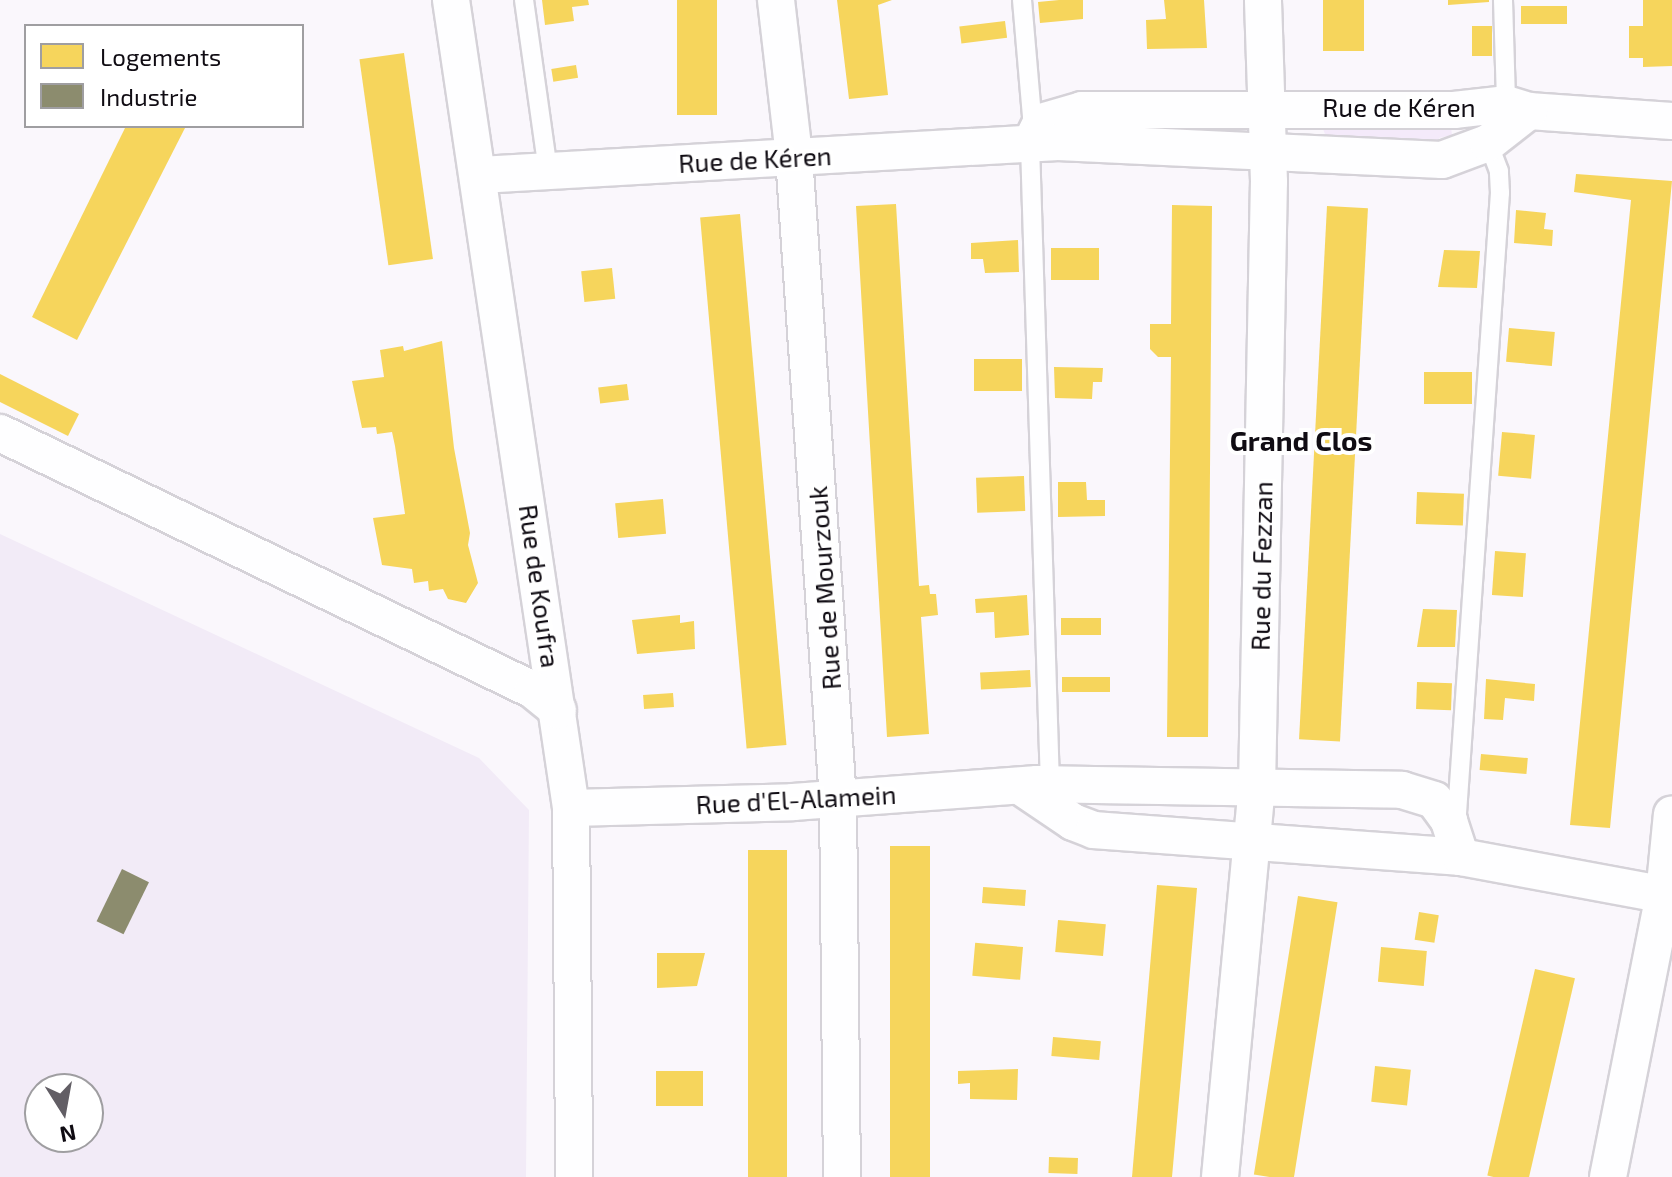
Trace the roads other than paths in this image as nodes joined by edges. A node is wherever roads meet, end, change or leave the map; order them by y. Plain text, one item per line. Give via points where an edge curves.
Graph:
1 (451, 0) edge
2 (524, 0) edge
3 (776, 0) edge
4 (1022, 0) edge
5 (1263, 0) edge
6 (1503, 0) edge
7 (1268, 107) junction
8 (1518, 107) junction
9 (1672, 121) edge
10 (1032, 137) junction
11 (1488, 143) junction
12 (1268, 151) junction
13 (794, 156) junction
14 (548, 171) junction
15 (480, 175) junction
16 (0, 433) edge
17 (558, 710) junction
18 (1035, 785) junction
19 (1257, 788) junction
20 (838, 799) junction
21 (571, 808) junction
22 (1672, 814) edge
23 (1251, 839) junction
24 (1458, 846) junction
25 (1668, 895) edge
26 (574, 1177) edge
27 (842, 1177) edge
28 (1220, 1177) edge
29 (1608, 1177) edge

1 - 15 street, Rue de Koufra
2 - 14 lane
3 - 13 street, Rue de Mourzouk
4 - 10 lane
5 - 7 street
6 - 8 lane
7 - 8 street, Rue de Kéren
7 - 10 street, Rue de Kéren via 1082,110 1051,116
7 - 12 street
8 - 9 street, Rue de Kéren
8 - 11 street, Rue de Kéren
10 - 12 street, Rue de Kéren
10 - 13 street, Rue de Kéren
10 - 18 lane
11 - 12 street, Rue de Kéren via 1442,160
11 - 24 lane via 1499,171 1500,193
12 - 19 street, Rue du Fezzan
13 - 14 street, Rue de Kéren
13 - 20 street, Rue de Mourzouk
14 - 15 street, Rue de Kéren
15 - 17 street, Rue de Koufra
16 - 17 street via 533,690
17 - 21 street, Rue de Koufra
18 - 19 street, Rue d'El-Alamein
18 - 20 street, Rue d'El-Alamein
18 - 23 street via 1094,830
19 - 23 street
19 - 24 street, Rue d'El-Alamein via 1421,793 1434,800
20 - 21 street, Rue d'El-Alamein
20 - 27 street, Rue de Mourzouk
21 - 26 street, Rue de Koufra
22 - 25 street
23 - 24 street
23 - 28 street
24 - 25 street
25 - 29 street

